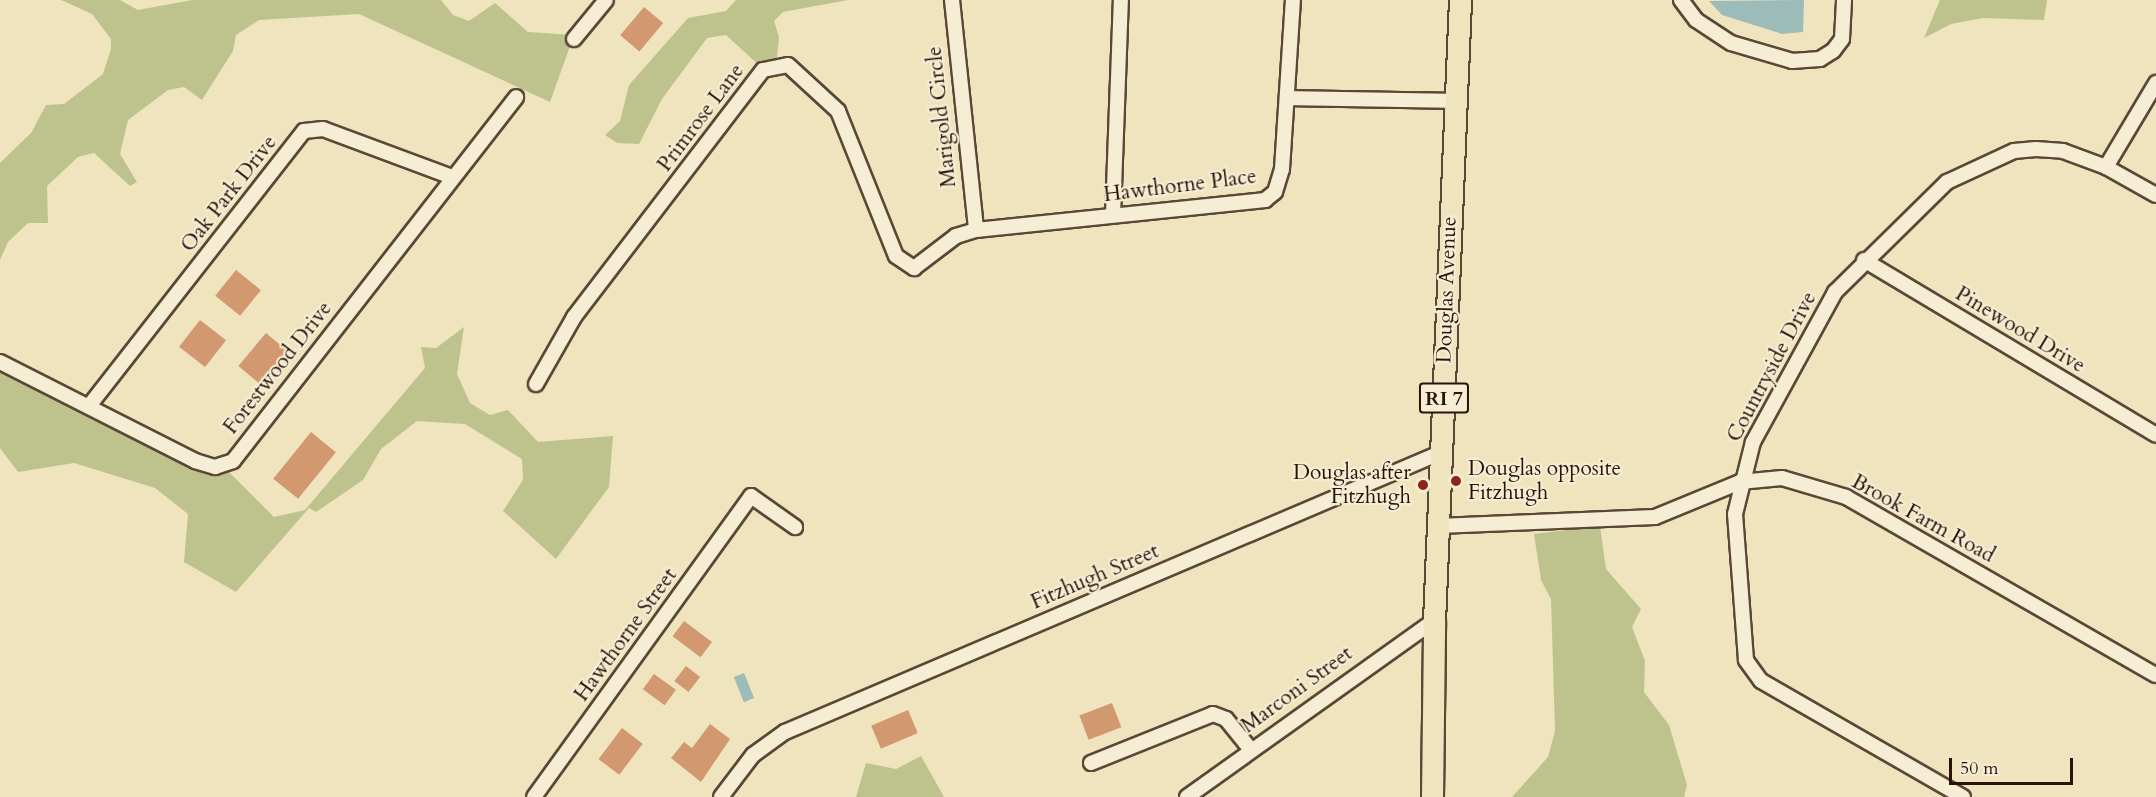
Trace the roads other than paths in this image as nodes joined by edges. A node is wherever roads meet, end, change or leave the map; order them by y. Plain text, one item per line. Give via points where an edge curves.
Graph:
1 (606, 0) edge
2 (952, 0) edge
3 (1121, 0) edge
4 (1293, 0) edge
5 (1460, 0) edge
6 (1681, 0) edge
7 (1844, 0) edge
8 (573, 39) dead end
9 (2156, 83) edge
10 (516, 97) dead end
11 (1290, 98) junction
12 (1454, 101) junction
13 (2106, 167) junction
14 (452, 177) junction
15 (2156, 195) edge
16 (1113, 215) junction
17 (976, 230) junction
18 (1864, 260) junction
19 (914, 268) joint
20 (0, 362) edge
21 (536, 384) dead end
22 (89, 406) junction
23 (2156, 435) edge
24 (1442, 452) junction
25 (1740, 482) junction
26 (1438, 526) junction
27 (795, 528) dead end
28 (1434, 621) junction
29 (2156, 675) edge
30 (1250, 749) junction
31 (1091, 763) dead end
32 (534, 797) edge
33 (721, 797) edge
34 (1187, 797) edge
35 (1432, 797) edge
36 (1964, 797) edge

1 - 8 street
2 - 17 street, Marigold Circle
3 - 16 street
4 - 11 street
5 - 12 main road, Douglas Avenue / RI 7
6 - 7 street via 1696,20 1731,43 1792,61 1820,59 1833,51 1842,39
9 - 13 street
10 - 14 street, Forestwood Drive
11 - 12 street
11 - 16 street, Hawthorne Place via 1282,169 1275,192 1265,200
12 - 24 main road, Douglas Avenue / RI 7
13 - 15 street, Countryside Drive
13 - 18 street, Countryside Drive via 2063,151 2014,151 1947,182
14 - 22 street, Oak Park Drive via 323,129 304,131
14 - 22 street, Forestwood Drive via 234,461 215,467 195,461
16 - 17 street, Hawthorne Place
17 - 19 street, Hawthorne Place via 956,236
18 - 23 street, Pinewood Drive
18 - 25 street, Countryside Drive via 1835,292 1753,442
19 - 21 street, Primrose Lane via 896,256 838,111 788,65 763,70 574,317
20 - 22 street, Forestwood Drive
24 - 26 main road, Douglas Avenue / RI 7
24 - 33 street, Fitzhugh Street via 766,743
25 - 26 street, Brook Farm Road via 1654,516
25 - 29 street, Brook Farm Road via 1782,478 1846,497
25 - 36 street, Countryside Drive via 1735,514 1746,660 1761,681
26 - 28 main road, Douglas Avenue / RI 7
27 - 32 street, Hawthorne Street via 751,496
28 - 30 street, Marconi Street
28 - 35 main road, Douglas Avenue / RI 7
30 - 31 street via 1226,719 1213,714
30 - 34 street, Marconi Street

